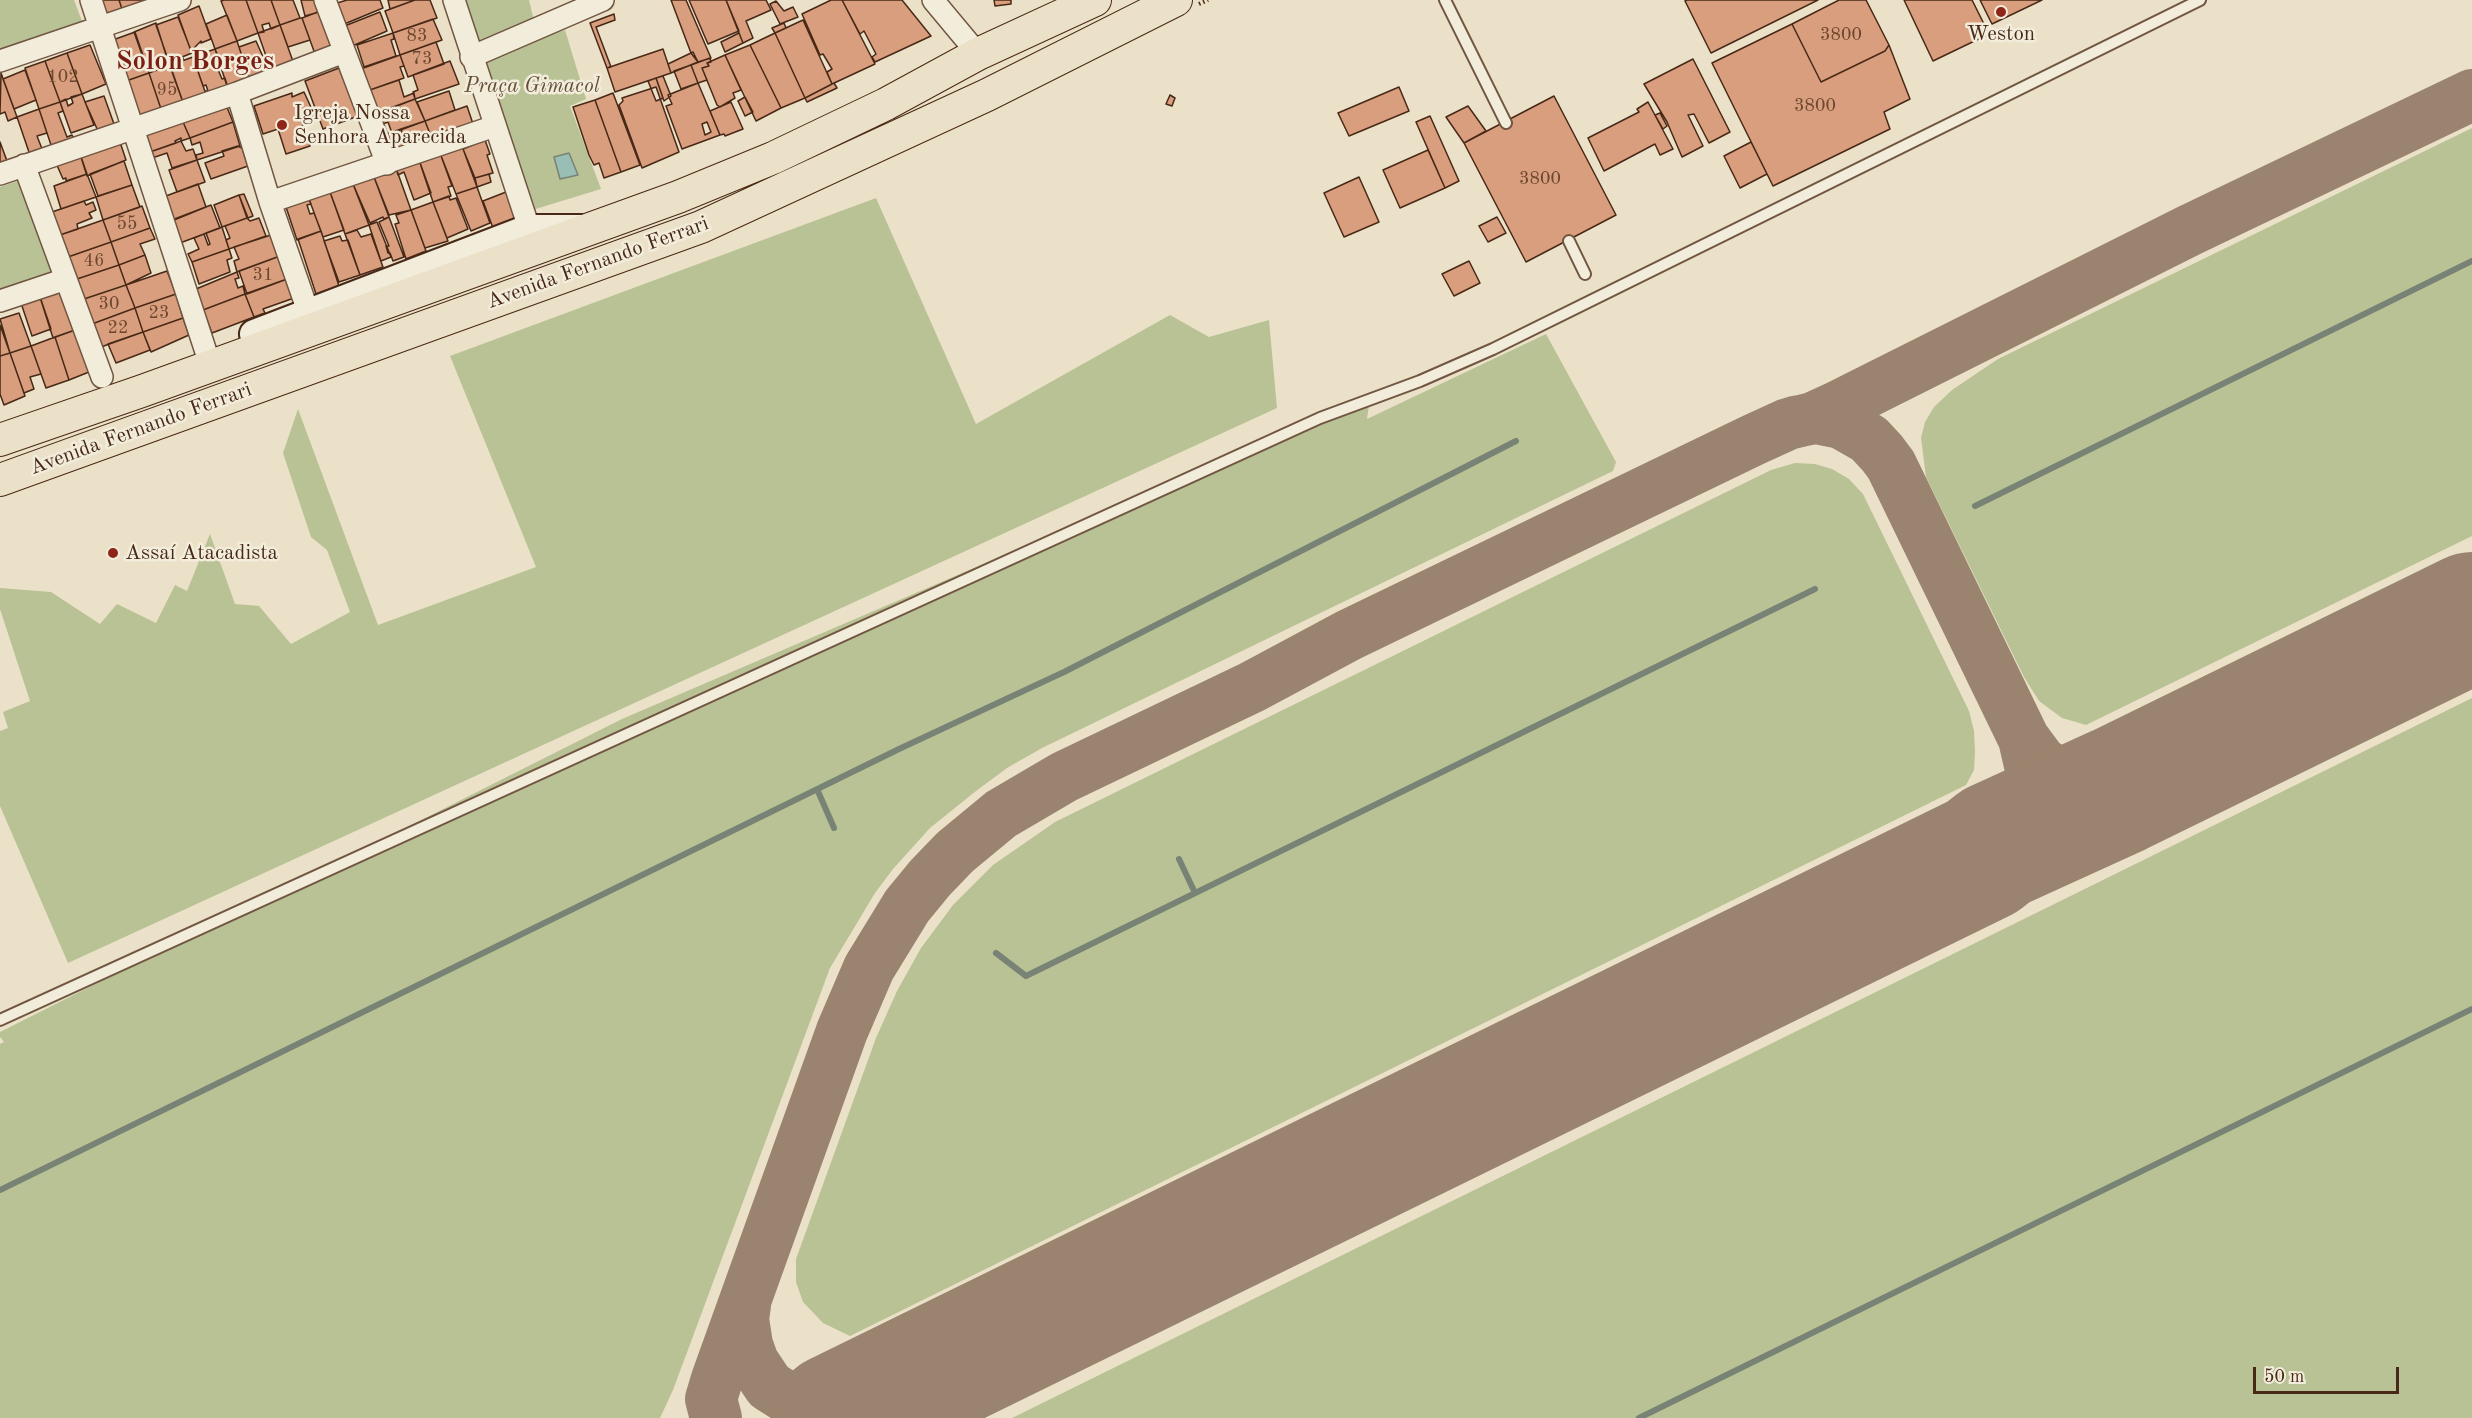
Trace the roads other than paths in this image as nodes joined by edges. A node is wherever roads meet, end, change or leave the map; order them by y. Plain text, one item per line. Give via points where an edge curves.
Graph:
1 (91, 0) edge
2 (180, 0) edge
3 (325, 0) edge
4 (454, 0) edge
5 (603, 0) edge
6 (933, 0) edge
7 (1095, 0) edge
8 (1176, 0) edge
9 (1445, 0) edge
10 (2200, 0) edge
11 (102, 28) junction
12 (344, 52) junction
13 (978, 54) junction
14 (471, 57) junction
15 (0, 61) edge
16 (1037, 69) junction
17 (237, 93) junction
18 (1506, 123) dead end
19 (495, 126) junction
20 (132, 130) junction
21 (387, 164) junction
22 (24, 165) junction
23 (0, 174) edge
24 (270, 202) junction
25 (532, 239) junction
26 (1569, 240) dead end
27 (1585, 274) dead end
28 (66, 279) junction
29 (0, 301) edge
30 (309, 314) junction
31 (206, 352) junction
32 (102, 377) dead end
33 (142, 391) junction
34 (0, 440) edge
35 (0, 480) edge
36 (0, 1020) edge

1 - 11 street
2 - 11 street
3 - 12 street
4 - 14 street
5 - 14 street
6 - 13 street
7 - 13 main road, Avenida Fernando Ferrari
8 - 16 main road, Avenida Fernando Ferrari
9 - 18 lane
10 - 36 lane via 1493,349 1320,418
11 - 15 street
11 - 20 street
12 - 17 street
12 - 21 street
13 - 16 main road
13 - 25 main road, Avenida Fernando Ferrari via 773,158 589,230
14 - 19 street
16 - 35 main road, Avenida Fernando Ferrari via 701,227
17 - 20 street
17 - 24 street
19 - 21 street
19 - 25 street
20 - 22 street
20 - 31 street
21 - 24 street
22 - 23 street
22 - 28 street
24 - 30 street
25 - 30 street, Avenida Fernando Ferrari
25 - 33 main road, Avenida Fernando Ferrari
26 - 27 lane
28 - 29 street
28 - 32 street
30 - 31 street, Avenida Fernando Ferrari
31 - 33 street, Avenida Fernando Ferrari via 165,369
33 - 34 main road, Avenida Fernando Ferrari

